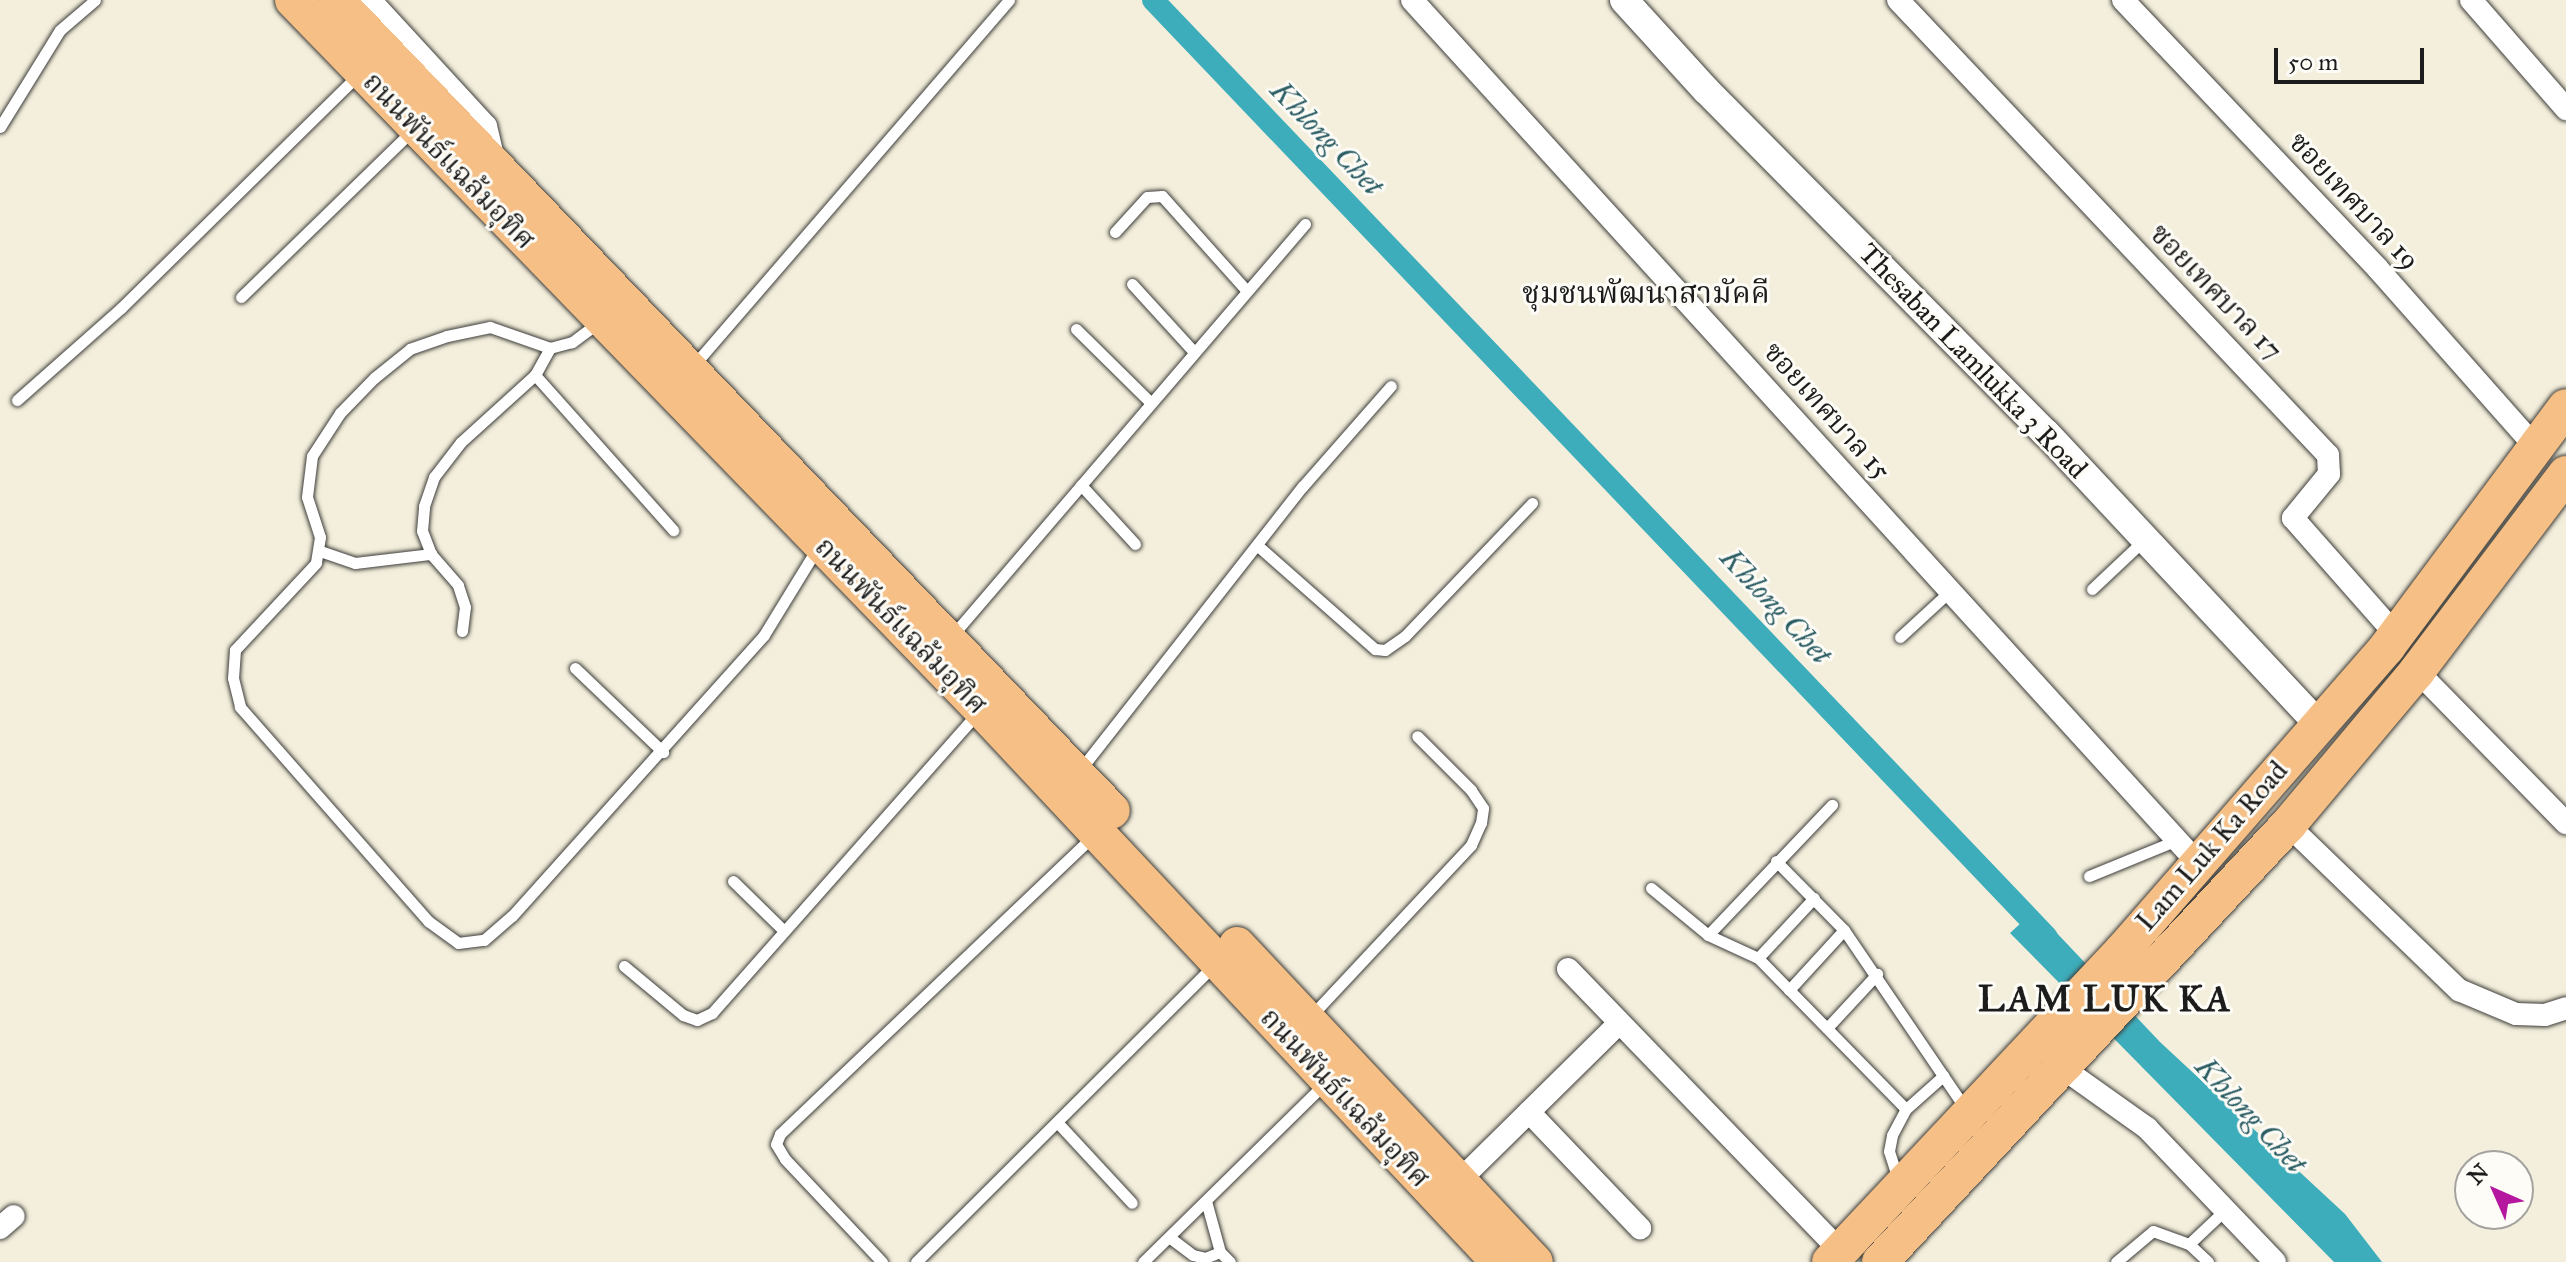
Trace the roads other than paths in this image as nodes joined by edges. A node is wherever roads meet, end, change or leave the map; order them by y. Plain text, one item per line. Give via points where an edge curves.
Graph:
1 (95, 0) edge
2 (293, 0) edge
3 (336, 0) edge
4 (370, 0) edge
5 (1009, 0) edge
6 (1412, 0) edge
7 (1624, 0) edge
8 (1898, 0) edge
9 (2123, 0) edge
10 (2471, 0) edge
11 (362, 71) junction
12 (2566, 109) edge
13 (0, 127) edge
14 (416, 127) junction
15 (493, 163) junction
16 (1305, 224) dead end
17 (1115, 232) dead end
18 (1132, 284) dead end
19 (1247, 291) junction
20 (241, 297) dead end
21 (602, 319) junction
22 (1076, 329) dead end
23 (550, 348) junction
24 (1194, 352) junction
25 (691, 369) junction
26 (535, 375) junction
27 (1391, 386) dead end
28 (17, 400) dead end
29 (1151, 403) junction
30 (2566, 407) edge
31 (2537, 449) junction
32 (2564, 480) edge
33 (1081, 485) junction
34 (1532, 503) dead end
35 (673, 530) dead end
36 (2144, 539) junction
37 (821, 543) junction
38 (1135, 544) dead end
39 (1258, 546) junction
40 (320, 551) junction
41 (431, 554) junction
42 (2092, 589) dead end
43 (1950, 591) junction
44 (462, 631) dead end
45 (2396, 635) junction
46 (950, 637) junction
47 (1900, 637) dead end
48 (575, 668) dead end
49 (2417, 671) junction
50 (981, 709) junction
51 (2319, 725) junction
52 (1417, 736) dead end
53 (663, 752) junction
54 (1077, 773) junction
55 (1832, 805) dead end
56 (2566, 823) edge
57 (2288, 825) junction
58 (1098, 832) junction
59 (2187, 851) junction
60 (1776, 861) junction
61 (2089, 876) dead end
62 (733, 881) dead end
63 (1651, 888) dead end
64 (1814, 898) junction
65 (1844, 930) junction
66 (784, 931) junction
67 (1708, 935) junction
68 (1758, 958) junction
69 (1219, 960) junction
70 (624, 966) dead end
71 (1568, 969) dead end
72 (1877, 974) junction
73 (1789, 990) junction
74 (2566, 1008) edge
75 (1308, 1020) junction
76 (1619, 1023) junction
77 (1827, 1028) junction
78 (2067, 1066) junction
79 (1943, 1076) junction
80 (1327, 1081) junction
81 (1906, 1109) junction
82 (1529, 1112) junction
83 (1968, 1114) junction
84 (1057, 1122) junction
85 (1459, 1181) junction
86 (1900, 1187) junction
87 (1206, 1201) junction
88 (1132, 1203) dead end
89 (2226, 1209) junction
90 (1640, 1228) dead end
91 (1169, 1237) junction
92 (2189, 1244) junction
93 (1220, 1252) junction
94 (1835, 1257) edge
95 (2120, 1260) edge
96 (882, 1262) edge
97 (916, 1262) edge
98 (1143, 1262) edge
99 (1230, 1262) edge
100 (1499, 1262) edge
101 (1535, 1262) edge
102 (1880, 1262) edge
103 (2208, 1262) edge
104 (2275, 1262) edge

1 - 13 lane via 60,30
2 - 11 main road, ถนนพันธ์แฉล้มอุทิศ
3 - 15 main road, ถนนพันธ์แฉล้มอุทิศ
4 - 15 street via 486,126
5 - 25 lane
6 - 43 street, ซอยเทศบาล 15
7 - 36 street, Thesaban Lamlukka 3 Road
8 - 45 street, ซอยเทศบาล 17 via 2328,455 2329,474 2293,518
9 - 31 street, ซอยเทศบาล 19 via 2378,269
10 - 12 street
11 - 14 main road, ถนนพันธ์แฉล้มอุทิศ
11 - 28 lane via 121,308
14 - 20 lane
14 - 21 main road, ถนนพันธ์แฉล้มอุทิศ
15 - 25 main road, ถนนพันธ์แฉล้มอุทิศ
16 - 19 lane
17 - 19 lane via 1147,197 1162,196
18 - 24 lane
19 - 24 lane
21 - 23 lane via 572,342
21 - 37 main road, ถนนพันธ์แฉล้มอุทิศ
22 - 29 lane
23 - 26 lane
23 - 40 lane via 490,327 410,349 374,378 340,413 312,456 307,497
24 - 29 lane
25 - 46 main road, ถนนพันธ์แฉล้มอุทิศ
26 - 35 lane
26 - 41 lane via 461,442 434,477 422,531
27 - 39 lane
29 - 33 lane
30 - 31 main road, Lam Luk Ka Road
31 - 45 main road, Lam Luk Ka Road
32 - 49 main road, Lam Luk Ka Road
33 - 38 lane
33 - 46 lane
34 - 39 lane via 1405,636 1385,650 1375,649
36 - 42 lane
36 - 51 street, Thesaban Lamlukka 3 Road
37 - 50 main road, ถนนพันธ์แฉล้มอุทิศ
37 - 53 lane via 764,635
39 - 54 lane
40 - 41 lane via 355,563
40 - 53 lane via 316,563 235,650 233,678 240,707 408,899 458,943 484,940 512,916
41 - 44 lane via 458,585 465,607
43 - 47 lane
43 - 59 street, ซอยเทศบาล 15
45 - 51 main road, Lam Luk Ka Road
46 - 54 main road, ถนนพันธ์แฉล้มอุทิศ
48 - 53 lane
49 - 56 street
49 - 57 main road, Lam Luk Ka Road
50 - 58 main road, ถนนพันธ์แฉล้มอุทิศ
50 - 66 lane
51 - 59 main road, Lam Luk Ka Road
52 - 75 lane via 1471,790 1483,808 1481,823 1471,845
54 - 75 main road, ถนนพันธ์แฉล้มอุทิศ
55 - 60 lane
57 - 74 street via 2459,990 2516,1014 2545,1015
57 - 78 main road, Lam Luk Ka Road
58 - 69 main road, ถนนพันธ์แฉล้มอุทิศ
58 - 96 lane via 780,1134 776,1144 785,1159
59 - 61 lane
59 - 83 main road, Lam Luk Ka Road via 2123,950
60 - 64 lane
60 - 67 lane
62 - 66 lane
63 - 67 lane
64 - 65 lane
64 - 68 lane
65 - 72 lane
65 - 73 lane
66 - 70 lane via 712,1013 697,1020 683,1015
67 - 68 lane
68 - 73 lane
69 - 80 main road, ถนนพันธ์แฉล้มอุทิศ
69 - 84 lane
71 - 76 street
72 - 77 lane
72 - 79 lane
73 - 77 lane
75 - 85 main road, ถนนพันธ์แฉล้มอุทิศ
76 - 82 street
76 - 94 street
77 - 81 lane
78 - 89 street via 2123,1107
78 - 102 main road, Lam Luk Ka Road
79 - 81 lane
79 - 83 lane
80 - 87 lane
80 - 100 main road, ถนนพันธ์แฉล้มอุทิศ
81 - 86 lane via 1889,1151
82 - 85 street
82 - 90 street
83 - 86 main road, Lam Luk Ka Road
84 - 88 lane
84 - 97 lane
85 - 101 main road, ถนนพันธ์แฉล้มอุทิศ
86 - 94 main road, Lam Luk Ka Road
87 - 91 lane
87 - 93 lane
89 - 92 lane
89 - 104 street
91 - 93 lane via 1193,1255 1205,1258
91 - 98 lane
92 - 95 lane via 2153,1231
92 - 103 lane
93 - 99 lane

